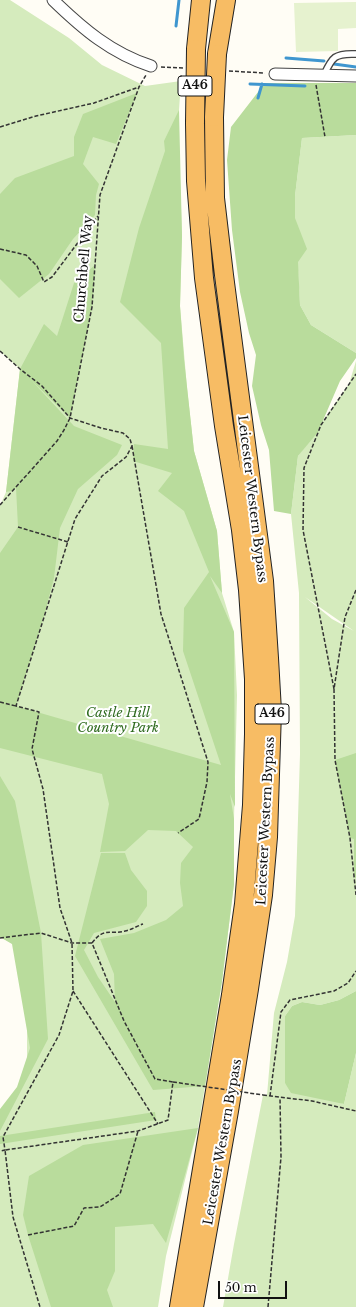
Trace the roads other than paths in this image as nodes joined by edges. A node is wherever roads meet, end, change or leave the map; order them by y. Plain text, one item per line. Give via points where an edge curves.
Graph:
1 (53, 0) edge
2 (201, 0) edge
3 (219, 0) edge
4 (226, 0) edge
5 (217, 54) junction
6 (356, 54) edge
7 (152, 66) road end
8 (275, 74) dead end
9 (319, 75) junction
10 (356, 76) edge
11 (179, 1307) edge
12 (194, 1307) edge

1 - 7 street via 96,38 132,60
2 - 11 highway, Leicester Western Bypass / A46, bridge via 196,49 196,181 204,278 248,590 254,734 252,805 244,904 232,995
3 - 5 highway, A46
4 - 5 highway, A46
5 - 12 highway, Leicester Western Bypass / A46, bridge via 214,117 215,198 264,581 272,711 263,895 232,1096
6 - 9 lane via 344,53 337,56
8 - 9 street
9 - 10 street

